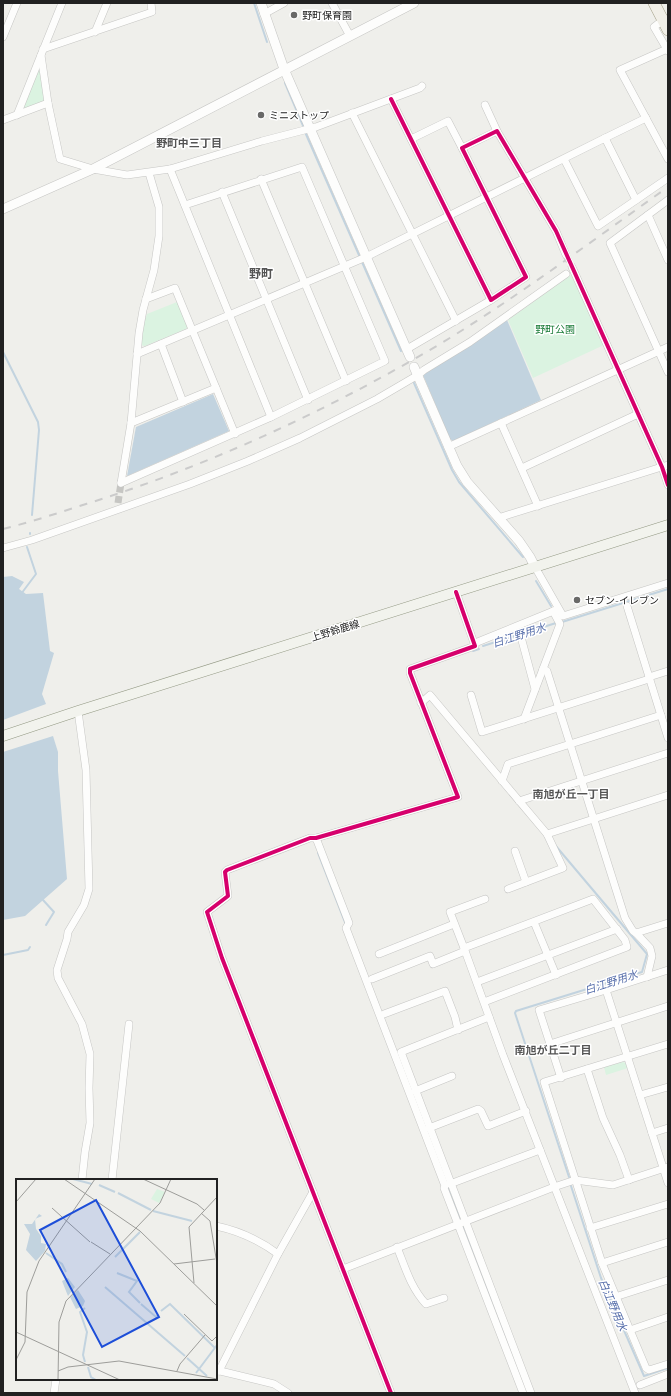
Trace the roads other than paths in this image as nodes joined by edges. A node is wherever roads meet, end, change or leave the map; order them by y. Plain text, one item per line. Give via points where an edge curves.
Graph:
1 (17, 3) edge
2 (62, 3) edge
3 (107, 3) edge
4 (150, 3) edge
5 (261, 3) edge
6 (284, 3) edge
7 (332, 3) edge
8 (414, 3) edge
9 (654, 3) edge
10 (264, 14) junction
11 (666, 24) edge
12 (95, 32) junction
13 (350, 36) junction
14 (3, 37) edge
15 (667, 50) edge
16 (42, 52) junction
17 (284, 69) junction
18 (422, 86) dead end
19 (391, 99) junction
20 (48, 103) junction
21 (485, 104) dead end
22 (352, 113) junction
23 (17, 114) junction
24 (646, 118) junction
25 (3, 120) edge
26 (306, 129) junction
27 (497, 131) junction
28 (605, 138) junction
29 (411, 139) junction
30 (462, 148) junction
31 (564, 159) junction
32 (668, 159) edge
33 (93, 169) junction
34 (170, 169) junction
35 (149, 173) junction
36 (525, 178) junction
37 (668, 178) edge
38 (261, 179) junction
39 (222, 192) junction
40 (486, 197) junction
41 (636, 200) junction
42 (668, 200) edge
43 (185, 205) junction
44 (3, 209) edge
45 (648, 215) junction
46 (449, 216) junction
47 (412, 234) junction
48 (566, 255) tunnel mouth
49 (362, 258) junction
50 (668, 260) edge
51 (344, 266) junction
52 (572, 267) tunnel mouth
53 (566, 274) dead end
54 (304, 283) junction
55 (146, 299) junction
56 (267, 299) junction
57 (491, 300) junction
58 (229, 315) junction
59 (456, 321) junction
60 (192, 331) junction
61 (161, 344) junction
62 (668, 347) edge
63 (659, 351) junction
64 (408, 353) joint
65 (137, 354) junction
66 (618, 370) junction
67 (416, 371) junction
68 (668, 372) edge
69 (346, 381) junction
70 (216, 388) junction
71 (308, 400) junction
72 (183, 402) junction
73 (638, 414) junction
74 (271, 417) junction
75 (131, 423) junction
76 (502, 423) junction
77 (235, 434) junction
78 (448, 447) junction
79 (665, 466) edge
80 (522, 468) junction
81 (668, 485) edge
82 (538, 506) junction
83 (498, 518) junction
84 (668, 525) edge
85 (3, 548) edge
86 (535, 567) junction
87 (668, 583) edge
88 (456, 592) junction
89 (627, 606) dead end
90 (556, 610) junction
91 (521, 637) dead end
92 (475, 644) junction
93 (543, 669) junction
94 (668, 671) edge
95 (649, 678) junction
96 (536, 688) junction
97 (471, 695) dead end
98 (421, 703) junction
99 (558, 707) junction
100 (78, 711) junction
101 (661, 715) junction
102 (524, 719) junction
103 (3, 736) edge
104 (668, 738) edge
105 (570, 744) junction
106 (668, 753) edge
107 (502, 781) junction
108 (581, 781) junction
109 (668, 795) edge
110 (519, 801) junction
111 (593, 819) junction
112 (549, 836) junction
113 (316, 838) junction
114 (515, 851) dead end
115 (526, 882) junction
116 (508, 889) dead end
117 (485, 899) dead end
118 (534, 922) junction
119 (668, 923) edge
120 (454, 924) junction
121 (618, 929) junction
122 (634, 932) junction
123 (625, 940) junction
124 (465, 950) junction
125 (379, 954) dead end
126 (548, 955) junction
127 (668, 970) edge
128 (556, 974) junction
129 (647, 977) junction
130 (372, 979) dead end
131 (477, 982) junction
132 (606, 990) junction
133 (484, 1002) junction
134 (668, 1006) edge
135 (384, 1014) dead end
136 (489, 1017) junction
137 (616, 1022) junction
138 (129, 1024) dead end
139 (458, 1030) junction
140 (550, 1044) junction
141 (668, 1044) edge
142 (628, 1057) junction
143 (587, 1069) junction
144 (452, 1076) dead end
145 (561, 1078) junction
146 (668, 1087) edge
147 (415, 1091) junction
148 (640, 1095) junction
149 (526, 1111) junction
150 (429, 1128) junction
151 (668, 1128) edge
152 (652, 1133) junction
153 (540, 1150) junction
154 (666, 1167) edge
155 (82, 1179) edge
156 (112, 1179) edge
157 (575, 1180) junction
158 (629, 1180) junction
159 (668, 1183) edge
160 (450, 1184) junction
161 (554, 1187) junction
162 (313, 1192) junction
163 (668, 1204) edge
164 (462, 1223) junction
165 (217, 1226) edge
166 (590, 1228) junction
167 (668, 1242) edge
168 (397, 1247) junction
169 (278, 1254) junction
170 (602, 1263) junction
171 (343, 1269) junction
172 (668, 1280) edge
173 (615, 1297) junction
174 (444, 1298) dead end
175 (667, 1319) edge
176 (630, 1330) junction
177 (668, 1364) edge
178 (218, 1371) edge
179 (668, 1374) edge
180 (56, 1380) edge
181 (640, 1385) dead end
182 (54, 1393) edge
183 (288, 1393) edge
184 (392, 1393) edge
185 (522, 1393) edge
186 (531, 1393) edge
187 (635, 1393) edge

1 - 14 street
2 - 16 street
3 - 12 street
4 - 12 street via 152,12
5 - 10 street
6 - 10 street
7 - 13 street
8 - 13 street
9 - 11 main road
10 - 17 street
11 - 15 street via 654,26
12 - 16 street
13 - 17 street
15 - 24 street via 620,70
16 - 20 street
16 - 23 street
17 - 26 street
17 - 33 street
18 - 19 street
19 - 22 street
19 - 29 street
20 - 23 street
20 - 33 street via 60,159
21 - 27 street
22 - 26 street
22 - 47 street
23 - 25 street
24 - 28 street
24 - 32 street
26 - 34 street
26 - 49 street
27 - 30 street
27 - 36 street
28 - 31 street
28 - 41 street
29 - 30 street via 448,121
29 - 46 street
30 - 40 street
31 - 36 street
31 - 41 street via 598,226
33 - 35 street via 127,175
33 - 44 street
34 - 35 street
34 - 43 street
35 - 55 street via 159,208 159,222 154,270
36 - 40 street
36 - 48 street via 556,231
37 - 41 street
38 - 39 street
38 - 51 street via 302,167
38 - 54 street
39 - 43 street
39 - 56 street
40 - 46 street
40 - 57 street via 526,277
42 - 45 street
43 - 58 street
45 - 50 street
45 - 63 street via 610,243
46 - 47 street
46 - 57 street
47 - 49 street
47 - 59 street
49 - 51 street
49 - 64 street
51 - 54 street
51 - 69 street via 385,361
52 - 66 street
53 - 67 street via 470,342 424,370
54 - 56 street
54 - 69 street
55 - 60 street via 175,288
55 - 65 street
56 - 58 street
56 - 71 street
57 - 59 street
58 - 60 street
58 - 74 street
59 - 64 street
60 - 61 street
60 - 70 street
61 - 65 street
61 - 72 street
62 - 63 street
63 - 66 street
63 - 68 street
65 - 75 street
66 - 73 street
66 - 76 street
67 - 78 street
67 - 85 street via 377,399 248,461 115,511
69 - 71 street
70 - 72 street
70 - 77 street
71 - 74 street
72 - 75 street
73 - 79 street
73 - 80 street
74 - 77 street
75 - 77 street via 121,483
76 - 78 street
76 - 80 street
78 - 83 street via 466,482
79 - 81 street
79 - 82 street
80 - 82 street
82 - 83 street
83 - 86 street via 519,541
84 - 86 main road, 上野鈴鹿線
86 - 88 main road, 上野鈴鹿線
86 - 90 street
87 - 90 street via 563,616
88 - 92 street
88 - 100 main road, 上野鈴鹿線
89 - 95 street
90 - 92 street
90 - 93 street via 560,624
91 - 96 street
92 - 98 street via 476,646 410,670
93 - 96 street
93 - 99 street via 547,671
94 - 95 street
95 - 99 street
95 - 101 street
96 - 102 street
97 - 102 street via 482,732
98 - 107 street via 430,695
98 - 113 street via 458,797
99 - 102 street
99 - 105 street
100 - 103 main road, 上野鈴鹿線
100 - 155 street via 86,770 88,889 84,905 68,932 57,970 58,978 82,1024 90,1054 90,1123
101 - 104 street
101 - 105 street
105 - 107 street via 508,764
105 - 108 street
106 - 108 street
107 - 110 street
108 - 110 street
108 - 111 street
109 - 111 street
110 - 112 street
111 - 112 street
111 - 122 street via 625,918
112 - 115 street via 563,868
113 - 162 street via 310,838 227,870 225,872 228,896 207,912
113 - 164 street via 444,1188
114 - 115 street
115 - 116 street
117 - 120 street via 450,912
118 - 121 street via 594,899
118 - 124 street
118 - 126 street
119 - 122 street
120 - 124 street
120 - 125 street
121 - 123 street
121 - 126 street
122 - 123 street
122 - 129 street via 647,944 652,956
123 - 128 street via 627,947
124 - 130 street via 433,964 430,956
124 - 131 street
126 - 128 street
126 - 131 street
127 - 129 street
128 - 133 street
129 - 132 street
131 - 133 street
132 - 137 street
132 - 140 street via 539,1010
133 - 136 street
134 - 137 street
135 - 139 street via 445,991
136 - 139 street
136 - 149 street
137 - 140 street
137 - 142 street
138 - 156 street
139 - 147 street via 400,1052
140 - 145 street
141 - 142 street
142 - 143 street
142 - 148 street
143 - 145 street
143 - 158 street via 603,1118
144 - 147 street
145 - 157 street via 544,1082
146 - 148 street
147 - 150 street
148 - 152 street
149 - 150 street via 488,1126 478,1109
149 - 153 street
150 - 160 street
151 - 152 street
152 - 154 street
153 - 160 street
153 - 161 street
154 - 158 street
154 - 159 street
157 - 158 street via 612,1185
157 - 161 street
157 - 166 street
160 - 164 street
161 - 164 street
161 - 187 street
162 - 169 street
162 - 171 street
163 - 166 street
164 - 168 street
164 - 185 street
164 - 186 street
165 - 169 street via 246,1234
166 - 170 street
167 - 170 street
168 - 171 street
168 - 174 street via 412,1285 426,1304
169 - 178 street
170 - 173 street
171 - 184 street
172 - 173 street
173 - 176 street
175 - 176 street
176 - 177 street via 646,1368 649,1370
178 - 183 street via 274,1384
179 - 181 street
180 - 182 street

